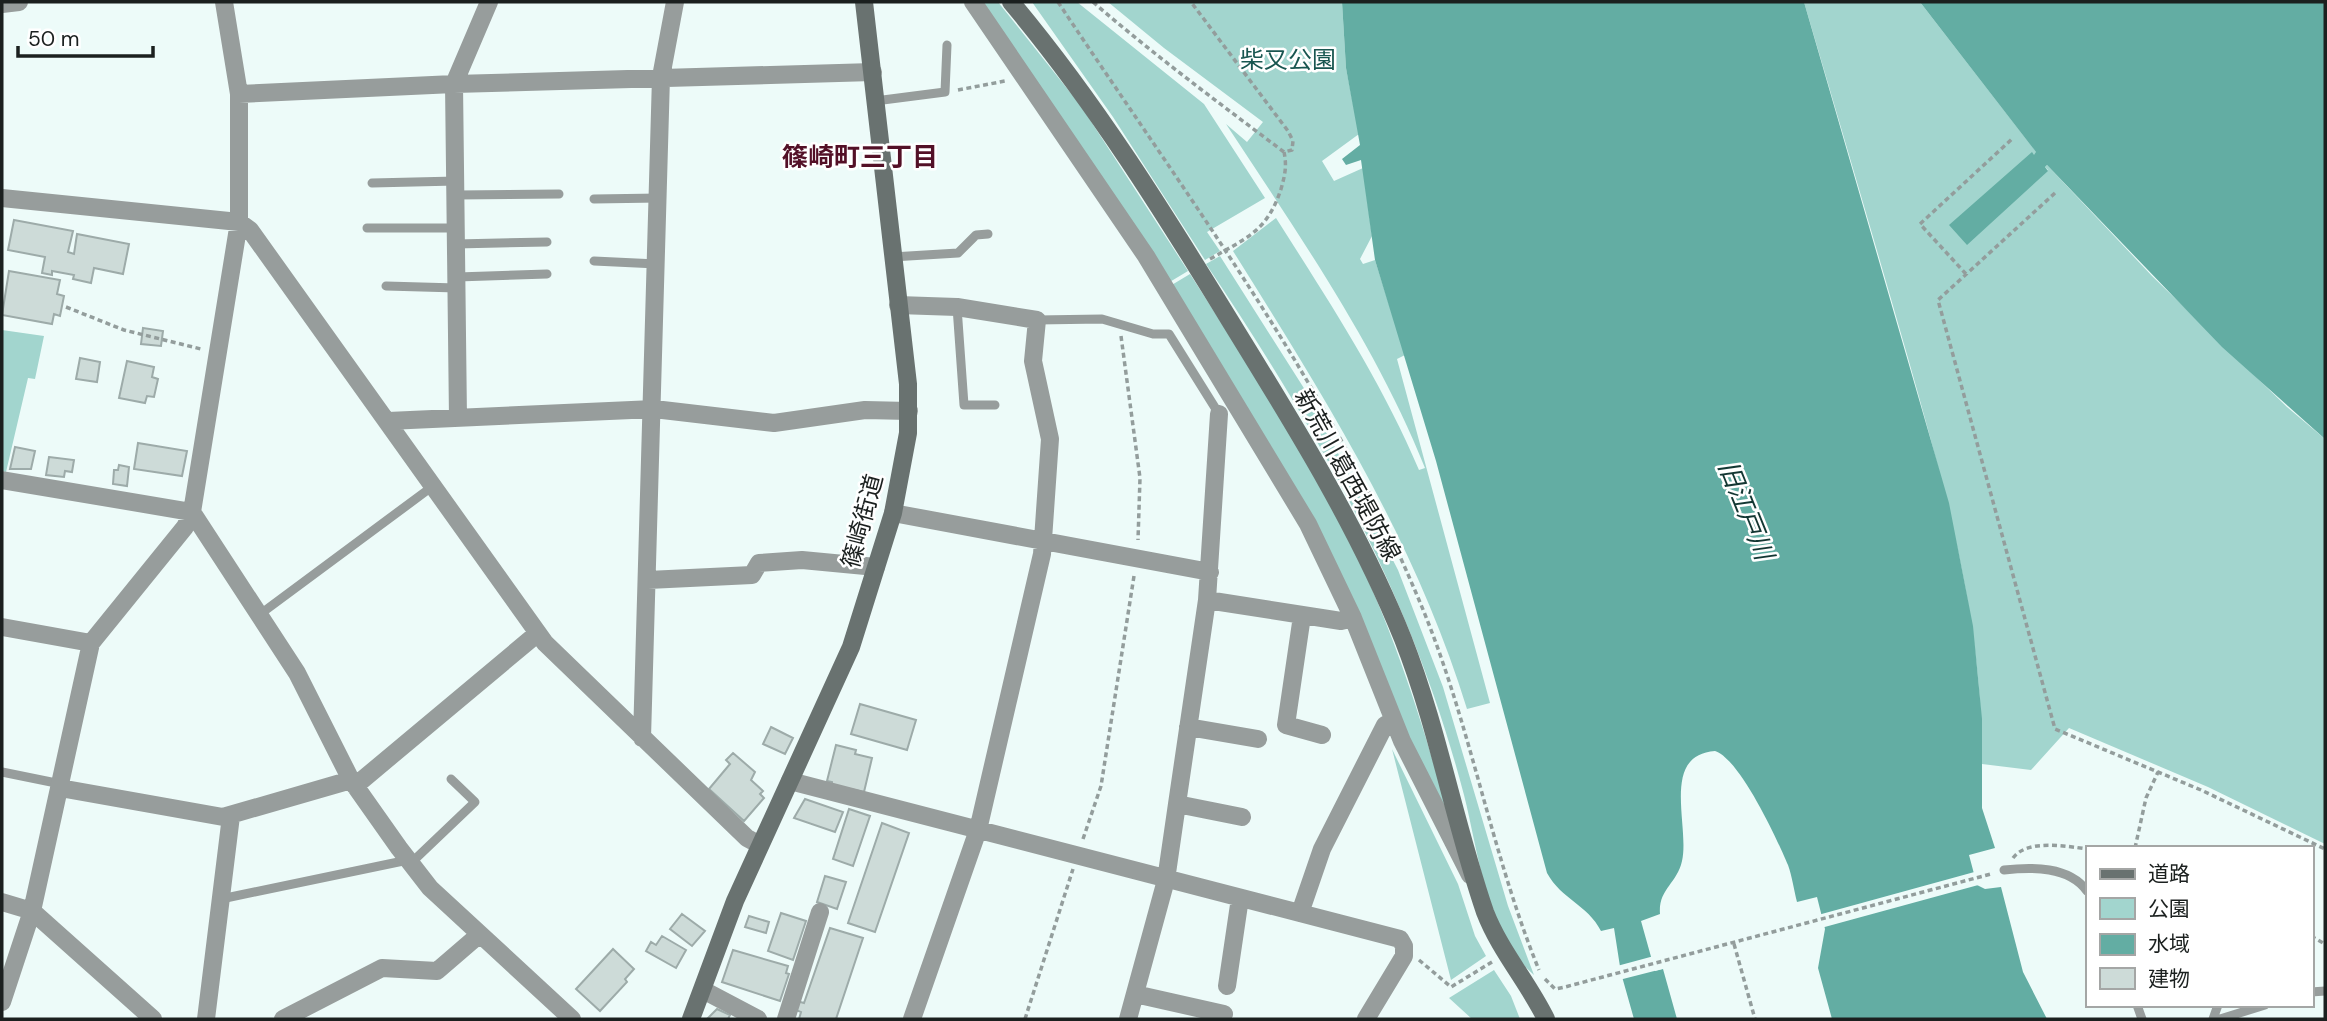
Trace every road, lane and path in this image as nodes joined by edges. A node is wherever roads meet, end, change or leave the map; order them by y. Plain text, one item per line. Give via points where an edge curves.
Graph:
1 (19, 2) edge
2 (224, 2) edge
3 (489, 2) edge
4 (675, 2) edge
5 (864, 2) edge
6 (972, 2) edge
7 (1011, 2) edge
8 (1093, 2) edge
9 (1191, 2) edge
10 (2, 4) edge
11 (947, 45) dead end
12 (873, 72) junction
13 (1023, 75) junction
14 (662, 77) junction
15 (454, 84) junction
16 (945, 92) junction
17 (239, 94) junction
18 (875, 101) junction
19 (2012, 139) dead end
20 (1284, 152) junction
21 (372, 183) dead end
22 (456, 188) junction
23 (2055, 193) dead end
24 (559, 194) dead end
25 (2, 198) edge
26 (659, 198) junction
27 (594, 199) dead end
28 (239, 222) junction
29 (368, 228) dead end
30 (988, 234) dead end
31 (456, 236) junction
32 (547, 242) dead end
33 (1219, 254) dead end
34 (892, 257) junction
35 (594, 261) dead end
36 (657, 264) junction
37 (547, 274) dead end
38 (1966, 274) junction
39 (457, 282) junction
40 (386, 286) dead end
41 (898, 305) junction
42 (66, 307) dead end
43 (957, 307) junction
44 (1037, 320) junction
45 (1119, 323) junction
46 (207, 350) dead end
47 (995, 405) dead end
48 (654, 408) junction
49 (909, 411) junction
50 (1219, 414) joint
51 (458, 418) junction
52 (388, 421) junction
53 (2, 480) edge
54 (434, 486) junction
55 (192, 512) junction
56 (893, 513) junction
57 (1043, 542) junction
58 (1137, 559) junction
59 (876, 567) junction
60 (1210, 572) junction
61 (648, 580) junction
62 (1207, 600) junction
63 (257, 616) junction
64 (1302, 616) junction
65 (1353, 618) junction
66 (2, 627) edge
67 (538, 633) junction
68 (91, 643) junction
69 (1393, 720) junction
70 (1188, 727) junction
71 (1322, 735) dead end
72 (642, 738) junction
73 (1258, 739) dead end
74 (2, 772) edge
75 (2158, 772) junction
76 (451, 779) dead end
77 (790, 781) junction
78 (353, 783) junction
79 (61, 786) junction
80 (1177, 804) junction
81 (231, 816) junction
82 (1242, 817) dead end
83 (978, 830) junction
84 (760, 845) junction
85 (2135, 846) edge
86 (2325, 849) edge
87 (1077, 854) junction
88 (410, 862) junction
89 (2004, 870) dead end
90 (1988, 874) dead end
91 (1166, 880) junction
92 (1475, 884) junction
93 (2086, 890) edge
94 (1240, 898) junction
95 (221, 899) junction
96 (2, 902) edge
97 (32, 911) junction
98 (820, 912) dead end
99 (1300, 914) junction
100 (480, 934) junction
101 (1734, 944) junction
102 (1415, 957) dead end
103 (1494, 961) dead end
104 (1543, 978) dead end
105 (1227, 986) dead end
106 (703, 990) junction
107 (1135, 994) junction
108 (2, 1002) edge
109 (2259, 1007) edge
110 (1224, 1014) dead end
111 (153, 1019) edge
112 (206, 1019) edge
113 (283, 1019) edge
114 (572, 1019) edge
115 (691, 1019) edge
116 (758, 1019) edge
117 (786, 1019) edge
118 (912, 1019) edge
119 (1025, 1019) edge
120 (1128, 1019) edge
121 (1366, 1019) edge
122 (1546, 1019) edge
123 (1755, 1019) edge
124 (2220, 1019) edge

1 - 10 street
2 - 17 street
3 - 15 street
4 - 14 street
5 - 12 main road, 篠崎街道
6 - 13 street
7 - 92 main road, 新荒川葛西堤防線 via 1083,93 1197,267 1353,526 1422,692
8 - 20 path
9 - 20 path via 1288,131 1292,150
11 - 16 lane
12 - 14 street
12 - 18 main road, 篠崎街道
13 - 16 path
13 - 65 street via 1169,292 1308,524
14 - 15 street
14 - 26 street
15 - 17 street
15 - 22 street
16 - 18 lane
17 - 28 street
18 - 34 main road, 篠崎街道
19 - 38 path via 1920,224
20 - 33 path via 1286,173 1272,216
21 - 22 lane
22 - 24 lane
22 - 31 street
23 - 38 path
25 - 28 street
26 - 27 lane
26 - 36 street
28 - 52 street via 250,230
28 - 55 street
29 - 31 lane
30 - 34 lane via 976,234 958,253
31 - 32 lane
31 - 39 street
34 - 41 main road, 篠崎街道
35 - 36 lane
36 - 48 street
37 - 39 lane
38 - 75 path via 1938,300 2055,729
39 - 40 lane
39 - 51 street
41 - 43 street
41 - 49 main road, 篠崎街道
42 - 46 path via 124,330
43 - 44 street
43 - 47 lane via 964,405
44 - 45 lane via 1102,318
44 - 57 street via 1033,361 1049,439
45 - 50 lane via 1169,334
45 - 58 path via 1140,478
48 - 49 street via 774,424 865,410
48 - 51 street
48 - 61 street
49 - 56 main road, 篠崎街道
50 - 60 street
51 - 52 street
52 - 54 street
53 - 55 street
54 - 63 lane
54 - 67 street
55 - 63 street
55 - 68 street via 185,527
56 - 57 street
56 - 59 main road, 篠崎街道
57 - 58 street
57 - 83 street
58 - 60 street
58 - 87 path via 1101,786
59 - 61 street via 781,561 760,563 752,575
59 - 77 main road, 篠崎街道 via 844,665
60 - 62 street
61 - 72 street
62 - 64 street
62 - 70 street
63 - 78 street via 297,673
64 - 65 street
64 - 71 street via 1286,725
65 - 69 street
66 - 68 street
67 - 72 street
67 - 78 street
68 - 79 street
69 - 92 street
69 - 99 street via 1385,725 1322,849
70 - 73 street
70 - 80 street
72 - 84 street via 747,838
74 - 79 lane
75 - 85 path via 2146,798
75 - 86 path
76 - 88 lane via 475,802
77 - 83 street
77 - 84 main road, 篠崎街道
78 - 81 street
78 - 88 street
79 - 81 street
79 - 97 street
80 - 82 street
80 - 91 street
81 - 95 street
83 - 87 street
83 - 118 street
84 - 106 main road, 篠崎街道
87 - 91 street
87 - 119 path
88 - 95 lane
88 - 100 street via 430,888
89 - 93 lane via 2063,873 2074,876
90 - 101 path
91 - 94 street
91 - 107 street
92 - 122 main road, 新荒川葛西堤防線 via 1493,933
94 - 99 street
94 - 105 street
95 - 112 street
96 - 97 street
97 - 108 street
97 - 111 street
98 - 117 street
99 - 121 street via 1403,942 1404,956
100 - 113 street via 437,971 382,968
100 - 114 street
101 - 104 path via 1555,989
101 - 123 path
102 - 103 path via 1451,987
106 - 115 main road, 篠崎街道
106 - 116 street
107 - 110 street
107 - 120 street
109 - 124 lane

